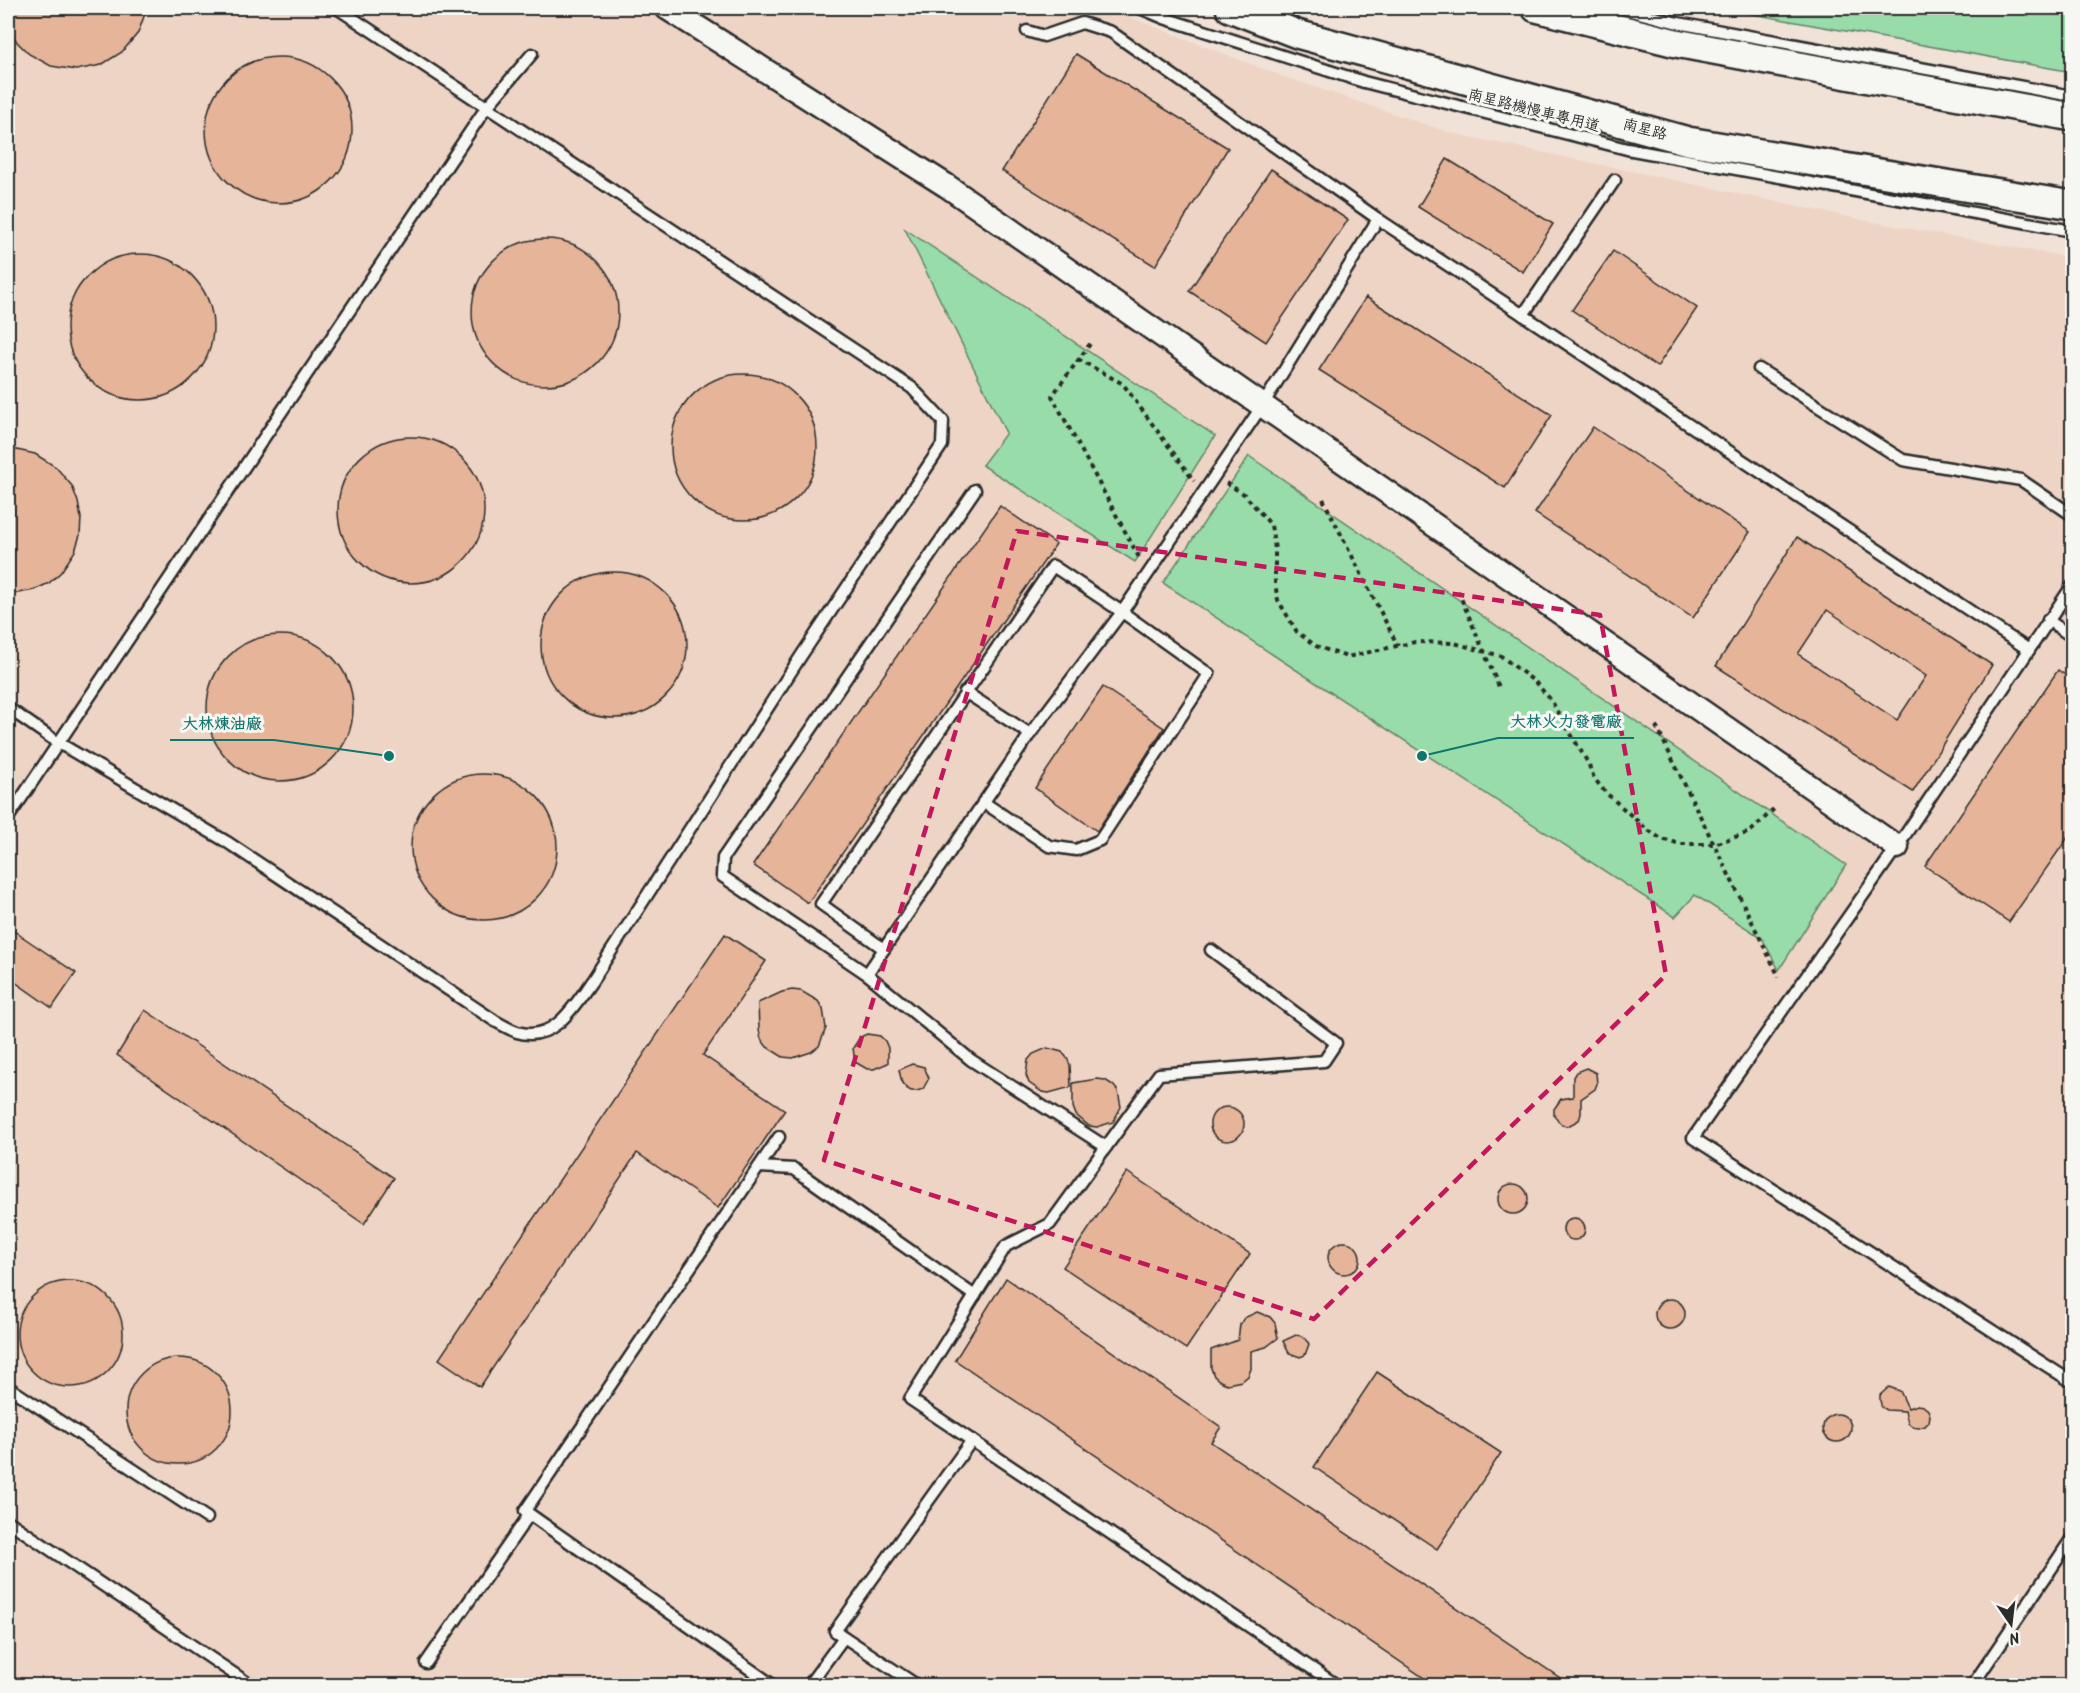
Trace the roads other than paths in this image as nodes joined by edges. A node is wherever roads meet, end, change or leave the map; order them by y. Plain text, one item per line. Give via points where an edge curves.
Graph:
1 (337, 8) edge
2 (667, 8) edge
3 (1140, 8) edge
4 (1230, 8) edge
5 (1536, 8) edge
6 (1619, 8) edge
7 (1027, 31) dead end
8 (532, 54) dead end
9 (2073, 96) edge
10 (486, 108) junction
11 (2073, 117) edge
12 (1615, 180) dead end
13 (2073, 205) edge
14 (1378, 219) junction
15 (2073, 231) edge
16 (1523, 315) junction
17 (1759, 369) dead end
18 (1262, 406) junction
19 (975, 490) dead end
20 (2073, 515) edge
21 (2073, 586) edge
22 (1122, 612) junction
23 (2048, 620) junction
24 (2073, 637) edge
25 (2029, 650) junction
26 (965, 692) junction
27 (8, 708) edge
28 (1030, 734) junction
29 (57, 742) junction
30 (984, 802) junction
31 (8, 818) edge
32 (1897, 847) junction
33 (884, 949) junction
34 (1211, 950) dead end
35 (867, 974) junction
36 (779, 1137) dead end
37 (1106, 1147) junction
38 (759, 1167) junction
39 (975, 1296) junction
40 (2073, 1382) edge
41 (8, 1387) edge
42 (972, 1440) junction
43 (530, 1515) junction
44 (207, 1518) dead end
45 (8, 1521) edge
46 (2073, 1539) edge
47 (844, 1637) junction
48 (426, 1663) dead end
49 (252, 1686) edge
50 (774, 1686) edge
51 (808, 1686) edge
52 (918, 1686) edge
53 (1338, 1686) edge
54 (1972, 1686) edge

1 - 10 lane
2 - 18 street via 947,186
3 - 15 lane, 南星路機慢車專用道 via 1364,82 1627,149
4 - 13 street, 南星路 via 1297,34 1688,141
5 - 11 street via 1676,43
6 - 9 lane via 1678,23
7 - 14 lane via 1044,36 1082,23 1111,32
8 - 10 lane
10 - 29 lane
10 - 29 lane via 912,388 942,421 942,445 592,981 552,1029 532,1034 517,1032 227,842
12 - 16 lane
14 - 16 lane
14 - 18 lane
16 - 25 lane
17 - 20 lane via 1903,460 2021,480
18 - 22 lane
18 - 32 street
19 - 35 lane via 723,858 722,876
21 - 23 lane
22 - 26 lane via 1053,566
22 - 28 lane
22 - 30 lane via 1209,674 1101,840 1076,850 1049,846
23 - 24 lane
23 - 25 lane
25 - 32 lane
26 - 28 lane
26 - 33 lane via 820,904
27 - 29 lane
28 - 30 lane
29 - 31 lane
30 - 33 lane
32 - 40 lane via 1693,1138
33 - 35 lane
34 - 37 lane via 1336,1043 1324,1060 1159,1074
35 - 37 lane via 971,1060
36 - 38 lane
37 - 39 lane via 1050,1224 1006,1246
38 - 39 lane via 794,1169
38 - 43 lane via 525,1511
39 - 42 lane via 910,1399
41 - 44 lane
42 - 47 lane via 835,1631
42 - 53 lane
43 - 48 lane
43 - 50 lane
45 - 49 lane
46 - 54 lane
47 - 51 lane
47 - 52 lane

